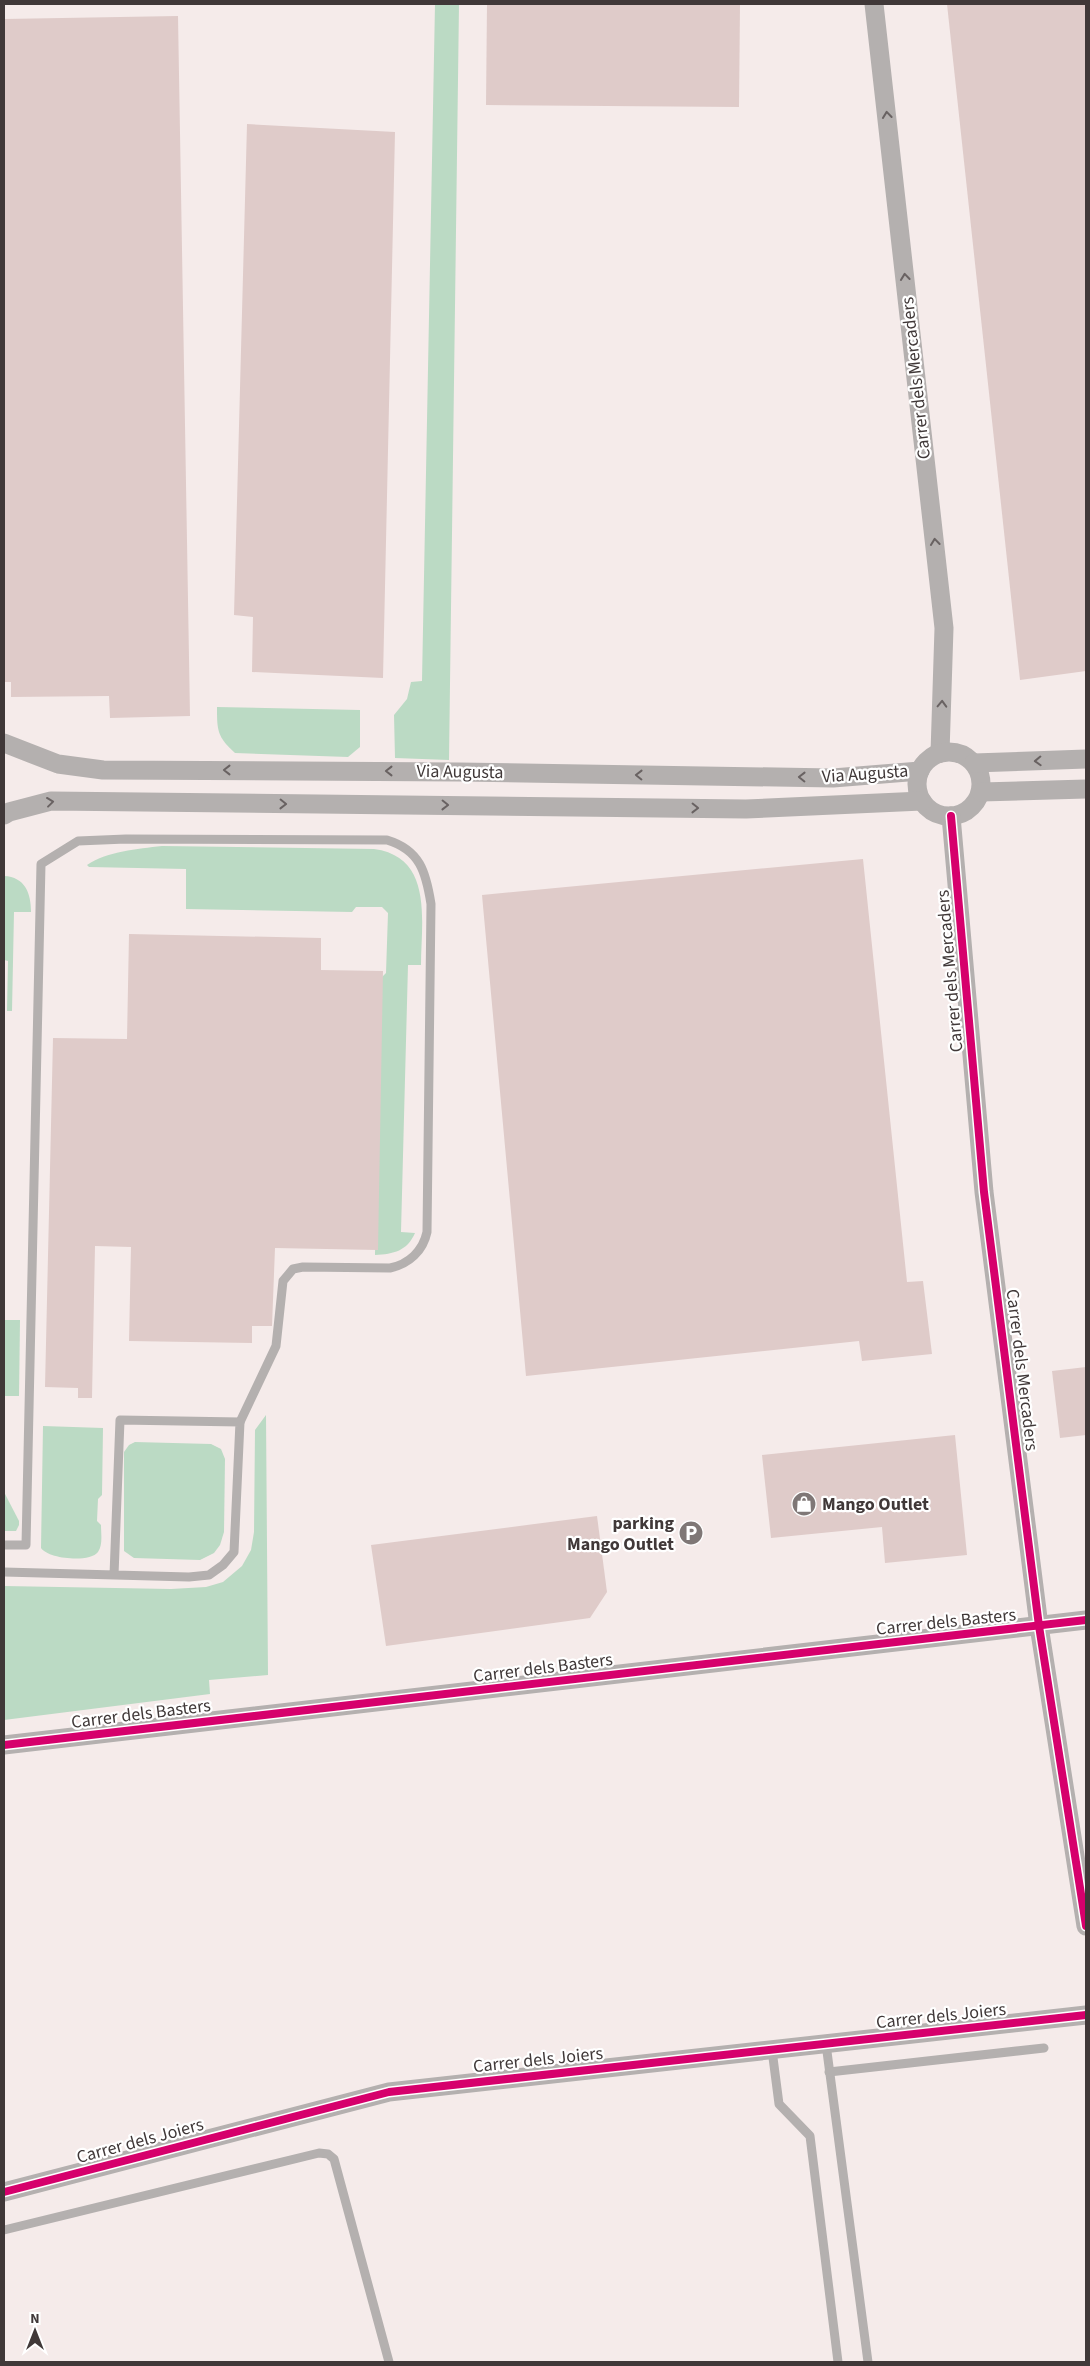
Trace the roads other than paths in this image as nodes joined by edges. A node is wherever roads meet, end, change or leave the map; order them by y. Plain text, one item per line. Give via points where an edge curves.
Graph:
1 (874, 4) edge
2 (4, 743) edge
3 (940, 753) junction
4 (1086, 759) edge
5 (974, 763) junction
6 (920, 771) junction
7 (1086, 789) edge
8 (981, 792) junction
9 (922, 800) junction
10 (4, 815) edge
11 (951, 816) junction
12 (240, 1422) junction
13 (4, 1545) edge
14 (4, 1572) edge
15 (114, 1575) junction
16 (1086, 1620) edge
17 (1039, 1626) junction
18 (4, 1745) edge
19 (1086, 1926) edge
20 (1086, 2015) edge
21 (826, 2044) junction
22 (1044, 2048) dead end
23 (772, 2050) junction
24 (830, 2072) junction
25 (4, 2192) edge
26 (4, 2230) edge
27 (390, 2362) edge
28 (838, 2362) edge
29 (868, 2362) edge

3 -> 1 street, Carrer dels Mercaders via 944,628
6 -> 2 street, Via Augusta via 834,778 103,770 58,764
3 - 5 street via 953,752
3 - 6 street via 931,757
4 -> 5 street
5 - 8 street via 982,780
6 - 9 street via 917,781
7 - 8 street
8 - 11 street via 969,809
10 -> 9 street, Via Augusta via 51,801 746,809
9 - 11 street via 939,814
11 - 17 street, Carrer dels Mercaders via 984,1192
12 - 13 lane via 276,1346 283,1281 293,1269 401,1266 425,1244 431,904 427,879 418,859 402,845 387,840 78,841 40,864 26,1545
12 - 15 lane via 234,1552 209,1575
12 - 15 lane via 120,1420
14 - 15 lane
16 - 17 street, Carrer dels Basters
17 - 18 street, Carrer dels Basters
17 - 19 street, Carrer dels Mercaders
20 - 21 street, Carrer dels Joiers
21 - 23 street, Carrer dels Joiers
21 - 24 lane
22 - 24 lane
23 - 25 street, Carrer dels Joiers via 389,2092
23 - 28 lane via 779,2104 810,2136
24 - 29 lane
26 - 27 lane via 310,2155 328,2154 334,2159

